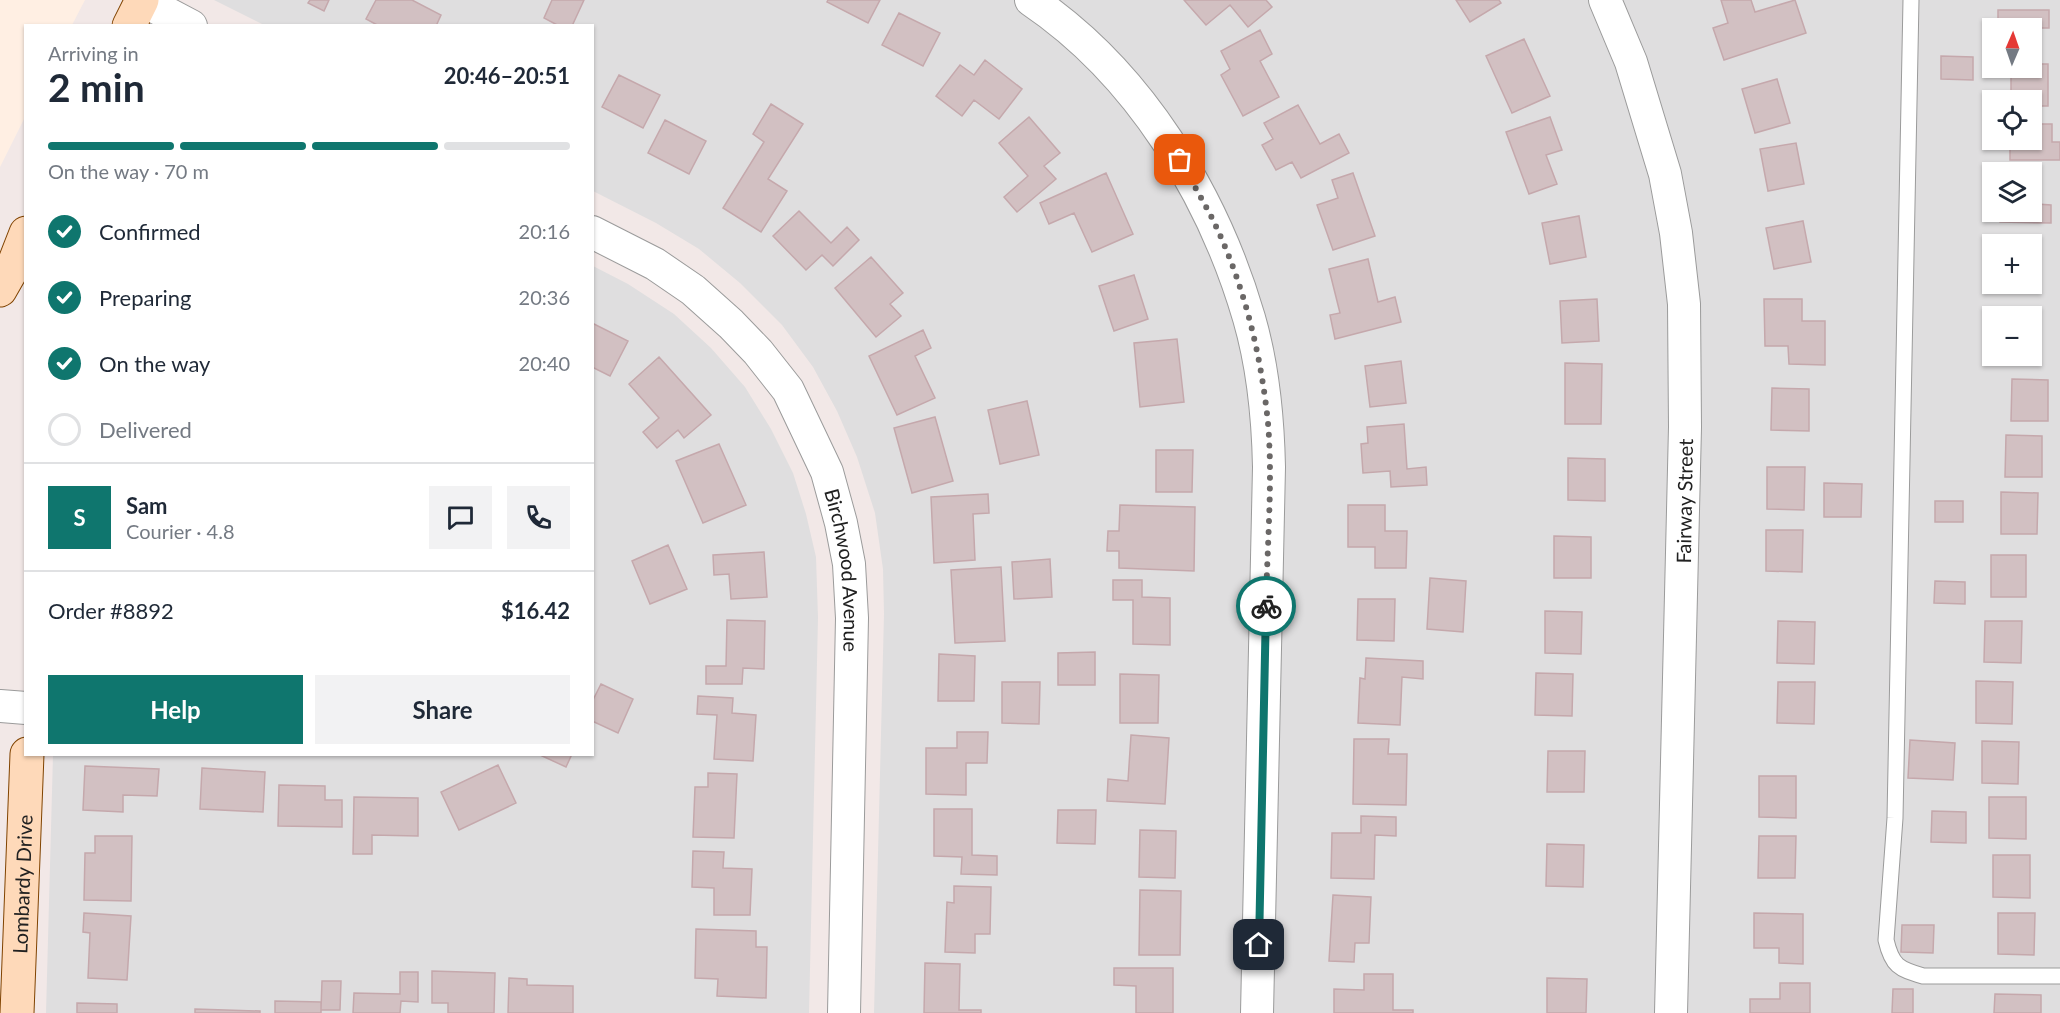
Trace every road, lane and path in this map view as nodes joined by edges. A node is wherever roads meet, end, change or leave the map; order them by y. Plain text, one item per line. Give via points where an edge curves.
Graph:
1 (142, 0) edge
2 (1031, 0) edge
3 (1605, 0) edge
4 (1911, 0) edge
5 (130, 24) edge
6 (187, 24) edge
7 (594, 233) edge
8 (24, 237) edge
9 (4, 276) edge
10 (24, 299) edge
11 (0, 706) edge
12 (24, 708) edge
13 (27, 756) edge
14 (2060, 976) edge
15 (17, 1013) edge
16 (844, 1013) edge
17 (1257, 1013) edge
18 (1671, 1013) edge

1 - 5 street
1 - 6 street
2 - 17 street via 1095,53 1142,106 1180,160 1212,218 1250,320 1268,424 1269,467
3 - 18 street, Fairway Street via 1630,62 1665,174 1677,233 1684,304 1685,427
4 - 14 lane via 1894,818 1886,940 1888,951 1903,970 1923,976
7 - 16 street, Birchwood Avenue via 655,264 693,290 731,324 788,390 827,472 849,564 852,618
8 - 9 street
9 - 10 street
11 - 12 street
13 - 15 street, Lombardy Drive

